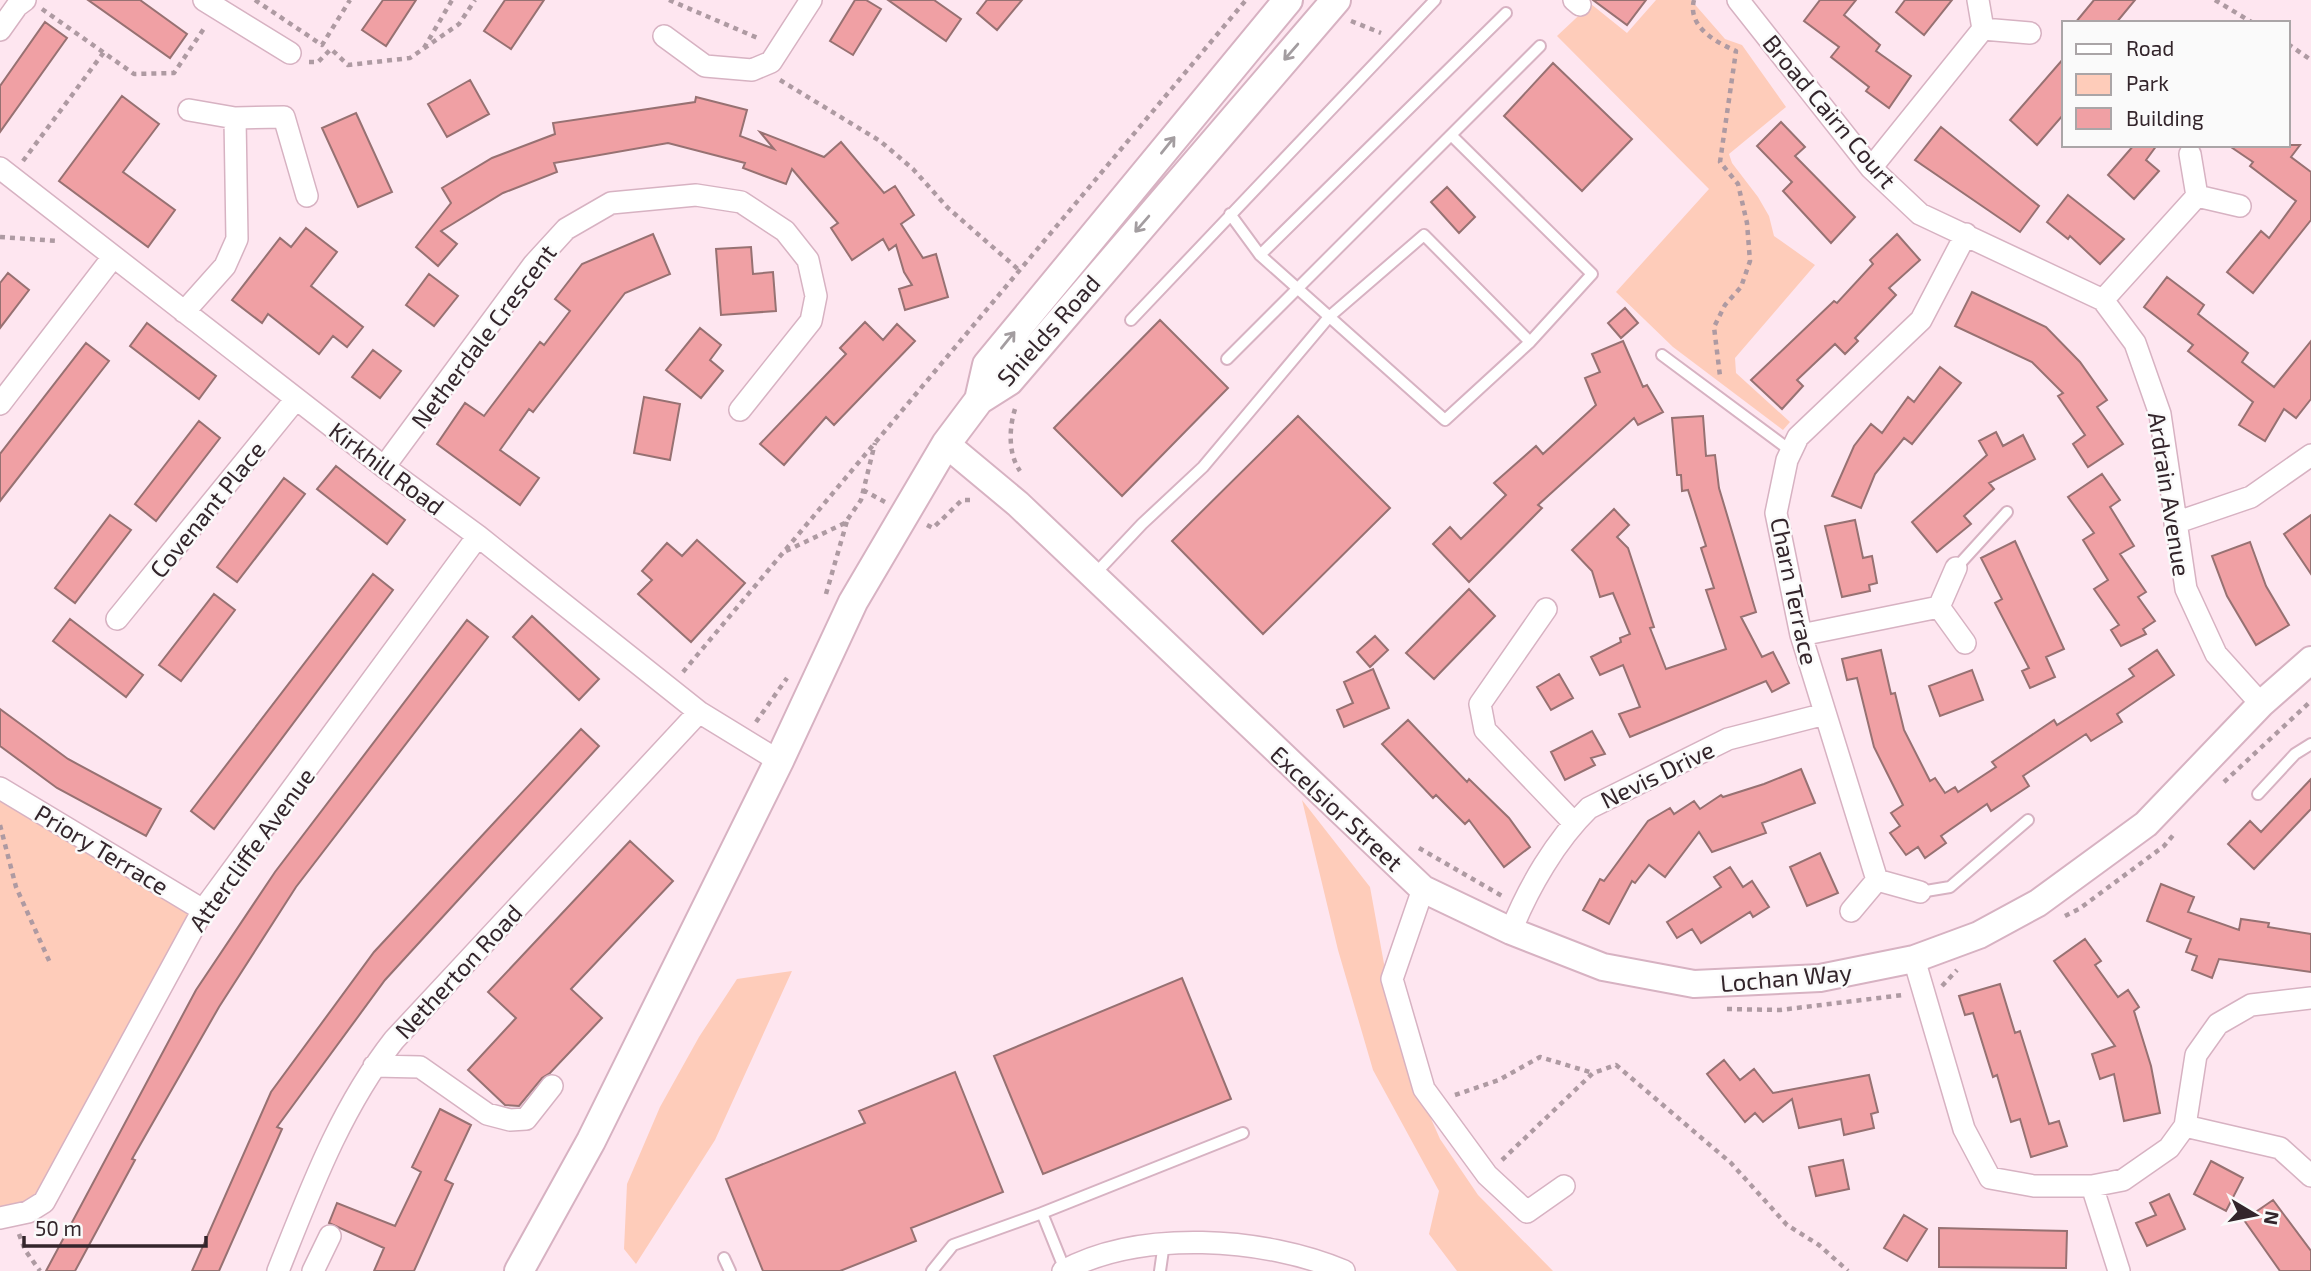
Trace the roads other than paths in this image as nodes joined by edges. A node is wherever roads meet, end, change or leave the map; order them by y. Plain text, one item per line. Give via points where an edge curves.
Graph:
1 (811, 0) edge
2 (1288, 0) edge
3 (1435, 0) edge
4 (1738, 0) edge
5 (1978, 0) edge
6 (33, 4) edge
7 (211, 5) edge
8 (1331, 6) edge
9 (1506, 13) dead end
10 (1983, 29) junction
11 (0, 30) edge
12 (2030, 33) dead end
13 (664, 37) dead end
14 (1540, 46) dead end
15 (290, 53) road end
16 (189, 110) dead end
17 (235, 118) junction
18 (1451, 135) junction
19 (2190, 153) dead end
20 (1871, 168) junction
21 (5, 173) edge
22 (307, 196) dead end
23 (2197, 196) junction
24 (2240, 206) dead end
25 (1230, 214) junction
26 (1966, 234) junction
27 (105, 250) junction
28 (1260, 256) junction
29 (1298, 289) junction
30 (2103, 300) junction
31 (184, 312) junction
32 (1329, 317) junction
33 (1131, 320) dead end
34 (1530, 342) junction
35 (1662, 355) dead end
36 (1227, 359) dead end
37 (296, 399) junction
38 (979, 400) junction
39 (0, 404) edge
40 (740, 410) dead end
41 (946, 444) junction
42 (1791, 451) junction
43 (2311, 456) edge
44 (384, 467) junction
45 (2007, 512) dead end
46 (2175, 523) junction
47 (478, 536) junction
48 (1956, 568) joint
49 (1093, 576) junction
50 (1939, 607) junction
51 (1546, 609) dead end
52 (117, 619) dead end
53 (1801, 635) junction
54 (1965, 643) dead end
55 (2311, 660) edge
56 (2261, 704) junction
57 (699, 712) junction
58 (1825, 714) junction
59 (2311, 744) edge
60 (779, 761) junction
61 (0, 788) edge
62 (2258, 794) dead end
63 (2028, 820) dead end
64 (1574, 823) junction
65 (1877, 880) junction
66 (1423, 889) junction
67 (1920, 892) joint
68 (203, 910) junction
69 (1851, 911) dead end
70 (1516, 919) junction
71 (1914, 959) junction
72 (2311, 998) edge
73 (374, 1066) junction
74 (552, 1086) dead end
75 (2185, 1126) junction
76 (1243, 1133) dead end
77 (2311, 1176) edge
78 (1564, 1186) dead end
79 (2092, 1186) junction
80 (1042, 1213) junction
81 (14, 1216) edge
82 (330, 1236) dead end
83 (1164, 1243) junction
84 (724, 1258) dead end
85 (1064, 1270) edge
86 (278, 1271) edge
87 (313, 1271) edge
88 (519, 1271) edge
89 (730, 1271) edge
90 (932, 1271) edge
91 (1160, 1271) edge
92 (1344, 1271) edge
93 (2119, 1271) edge

1 - 13 street via 771,62 757,68 705,66
38 -> 2 main road, Shields Road via 987,365
3 - 25 lane
4 - 20 street, Broad Cairn Court
5 - 10 street
6 - 11 street via 17,6
7 - 15 street
8 -> 38 main road, Shields Road via 1009,381
9 - 28 lane
10 - 12 street
10 - 20 street
14 - 18 lane
16 - 17 street
17 - 22 street via 284,117
17 - 31 street via 237,239 225,266
18 - 29 lane
18 - 34 lane via 1592,274
19 - 23 street
20 - 26 street, Broad Cairn Court via 1920,214
21 - 27 street, Kirkhill Road
23 - 24 street
23 - 30 street
25 - 28 lane
25 - 33 lane
26 - 30 street, Ardrain Avenue
26 - 42 street, Charn Terrace via 1921,320 1813,420
27 - 31 street, Kirkhill Road
27 - 39 street
28 - 29 lane
29 - 32 lane
29 - 36 lane
30 - 46 street, Ardrain Avenue via 2135,343 2160,414
31 - 37 street, Kirkhill Road
32 - 34 lane via 1445,420
32 - 34 lane via 1424,235
32 - 49 lane via 1203,467
35 - 42 lane
37 - 44 street, Kirkhill Road
37 - 52 street, Covenant Place
38 - 41 main road
40 - 44 street, Netherdale Crescent via 811,321 816,296 808,260 785,231 741,202 696,194 611,203 566,229 534,264
41 - 49 street, Excelsior Street
41 - 60 main road via 853,602
42 - 53 street, Charn Terrace via 1776,513
43 - 46 street via 2251,497
44 - 47 street, Kirkhill Road
45 - 48 lane
46 - 56 street, Ardrain Avenue via 2186,589 2216,654
47 - 57 street, Kirkhill Road
47 - 68 street, Attercliffe Avenue
48 - 50 street
49 - 66 street, Excelsior Street
50 - 53 street
50 - 54 street
51 - 64 street via 1480,704 1485,730
53 - 58 street, Charn Terrace
55 - 56 street, Lochan Way
56 - 71 street, Lochan Way via 2146,824 2038,902 1979,935
57 - 60 street, Kirkhill Road
57 - 73 street, Netherton Road
58 - 64 street, Nevis Drive via 1728,739 1589,808
58 - 65 street, Charn Terrace
59 - 62 lane via 2295,754
60 - 88 main road via 591,1141
61 - 68 street, Priory Terrace
63 - 67 lane via 1950,887
64 - 70 street, Nevis Drive
65 - 67 street
65 - 69 street
66 - 70 street, Lochan Way
66 - 78 street, Excelsior Street via 1392,979 1424,1088 1487,1175 1527,1212
68 - 81 street, Attercliffe Avenue via 44,1202
70 - 71 street, Lochan Way via 1603,967 1694,984 1820,978
71 - 79 street via 1964,1129 1990,1178 2034,1186
72 - 75 street via 2251,1005 2218,1024 2196,1055
73 - 74 street via 420,1067 487,1114 510,1119 526,1119
73 - 86 street, Netherton Road via 327,1151
75 - 77 street via 2280,1147
75 - 79 street via 2169,1148 2123,1180
76 - 80 lane
79 - 93 street
80 - 85 lane
80 - 90 lane via 953,1245
82 - 87 street
83 - 85 street via 1085,1259
83 - 91 lane
83 - 92 street via 1242,1244
84 - 89 lane

